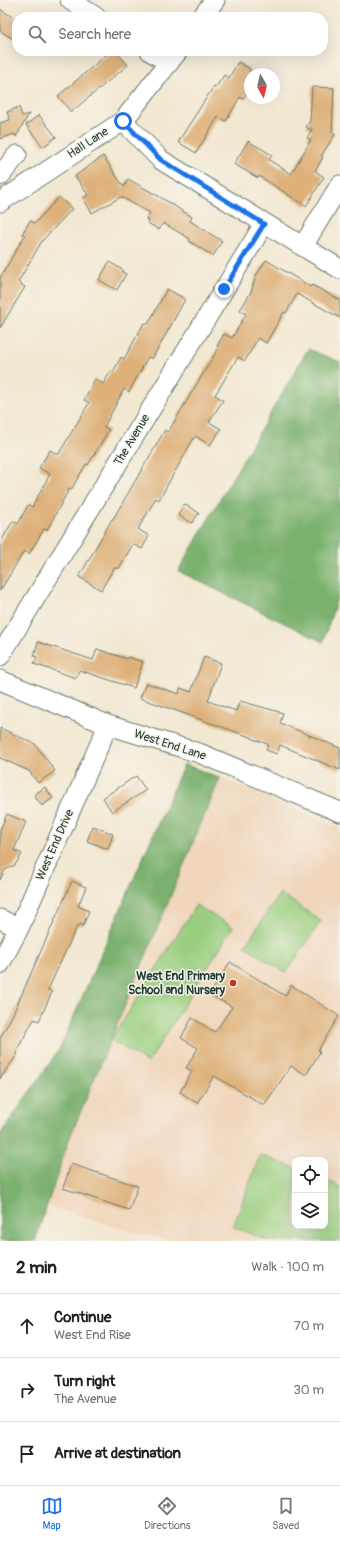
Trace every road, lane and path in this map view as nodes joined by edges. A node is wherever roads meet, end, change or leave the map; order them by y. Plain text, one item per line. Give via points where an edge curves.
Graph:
1 (70, 0) edge
2 (214, 0) edge
3 (88, 12) edge
4 (206, 12) edge
5 (174, 57) edge
6 (123, 121) junction
7 (17, 155) dead end
8 (0, 176) edge
9 (340, 185) edge
10 (0, 202) edge
11 (264, 224) junction
12 (303, 246) junction
13 (340, 268) edge
14 (0, 656) edge
15 (0, 680) edge
16 (108, 725) junction
17 (340, 812) edge
18 (0, 919) edge
19 (19, 928) junction
20 (0, 964) edge

1 - 3 street
2 - 4 street
5 - 6 street, Hall Lane
6 - 10 street, Hall Lane
6 - 11 street via 161,160
7 - 8 street
9 - 12 street
11 - 12 street
11 - 14 street, The Avenue
12 - 13 street
15 - 16 street, West End Lane
16 - 17 street, West End Lane via 199,753
16 - 19 street, West End Drive
18 - 19 street
19 - 20 street, West End Drive

